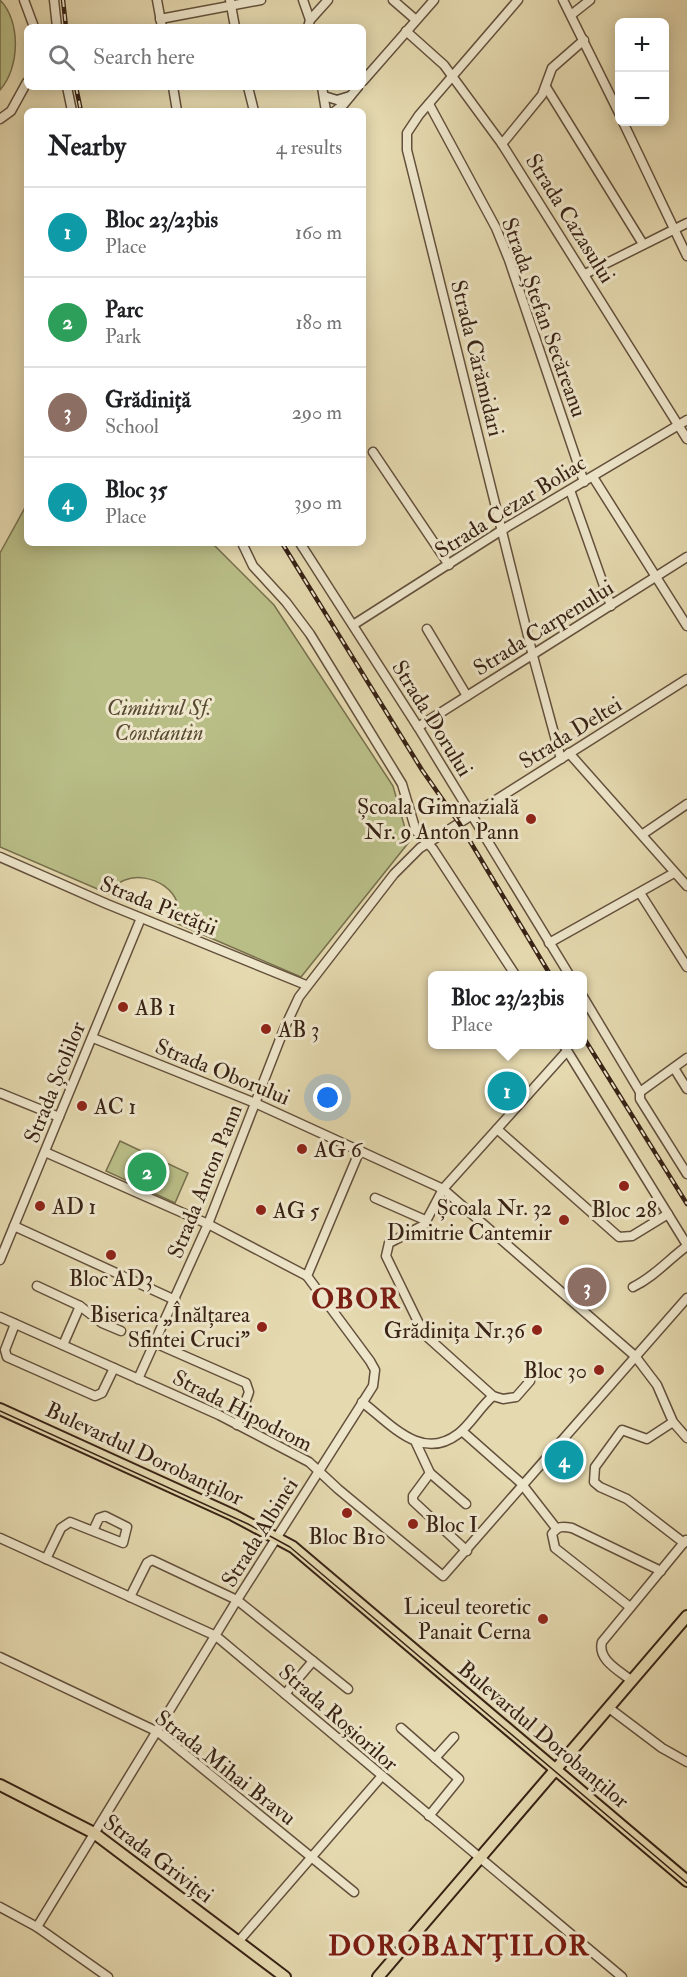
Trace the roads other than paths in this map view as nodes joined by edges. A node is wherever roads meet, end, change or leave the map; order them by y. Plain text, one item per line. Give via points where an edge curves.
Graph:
1 (24, 0) edge
2 (54, 0) edge
3 (157, 0) edge
4 (261, 0) edge
5 (303, 0) edge
6 (328, 0) edge
7 (393, 0) edge
8 (434, 0) edge
9 (518, 0) edge
10 (563, 0) edge
11 (590, 0) edge
12 (230, 3) edge
13 (571, 15) junction
14 (416, 20) junction
15 (161, 23) edge
16 (309, 23) edge
17 (33, 24) edge
18 (57, 24) edge
19 (234, 24) edge
20 (406, 31) junction
21 (584, 40) junction
22 (453, 76) junction
23 (366, 78) edge
24 (24, 87) edge
25 (546, 87) junction
26 (68, 90) edge
27 (174, 90) edge
28 (249, 90) edge
29 (356, 90) edge
30 (323, 92) edge
31 (351, 96) junction
32 (429, 104) junction
33 (615, 105) edge
34 (71, 108) edge
35 (176, 108) edge
36 (253, 108) edge
37 (326, 108) edge
38 (338, 108) edge
39 (0, 119) edge
40 (625, 126) edge
41 (502, 144) junction
42 (687, 223) edge
43 (674, 229) junction
44 (643, 244) junction
45 (687, 256) edge
46 (585, 274) junction
47 (687, 420) edge
48 (678, 425) junction
49 (687, 439) edge
50 (373, 452) dead end
51 (593, 477) junction
52 (584, 482) junction
53 (570, 490) junction
54 (502, 530) junction
55 (243, 546) edge
56 (302, 546) edge
57 (687, 557) edge
58 (449, 565) junction
59 (656, 578) junction
60 (611, 606) junction
61 (353, 626) junction
62 (687, 626) edge
63 (427, 629) dead end
64 (533, 656) junction
65 (687, 680) edge
66 (467, 696) junction
67 (418, 727) junction
68 (565, 756) junction
69 (687, 804) edge
70 (472, 815) junction
71 (643, 834) junction
72 (428, 842) junction
73 (0, 857) edge
74 (674, 873) junction
75 (687, 886) edge
76 (640, 893) junction
77 (141, 918) junction
78 (549, 942) junction
79 (687, 967) edge
80 (513, 971) edge
81 (567, 971) edge
82 (306, 985) junction
83 (587, 1003) edge
84 (93, 1038) junction
85 (564, 1049) edge
86 (566, 1049) edge
87 (687, 1058) edge
88 (674, 1068) junction
89 (687, 1089) edge
90 (640, 1092) junction
91 (0, 1093) edge
92 (255, 1103) junction
93 (59, 1117) junction
94 (497, 1129) junction
95 (360, 1150) junction
96 (45, 1152) junction
97 (687, 1174) edge
98 (443, 1189) junction
99 (375, 1198) dead end
100 (668, 1214) junction
101 (425, 1220) junction
102 (208, 1224) junction
103 (14, 1226) junction
104 (687, 1246) edge
105 (0, 1260) edge
106 (307, 1276) junction
107 (37, 1286) dead end
108 (633, 1287) dead end
109 (687, 1298) edge
110 (175, 1300) junction
111 (80, 1306) junction
112 (0, 1317) edge
113 (15, 1324) junction
114 (121, 1331) dead end
115 (155, 1343) junction
116 (63, 1346) junction
117 (635, 1356) junction
118 (114, 1368) junction
119 (138, 1379) junction
120 (530, 1381) dead end
121 (493, 1396) junction
122 (362, 1402) junction
123 (0, 1409) edge
124 (674, 1422) junction
125 (237, 1425) junction
126 (462, 1431) junction
127 (687, 1438) edge
128 (416, 1443) junction
129 (318, 1471) junction
130 (430, 1473) junction
131 (523, 1486) junction
132 (465, 1504) dead end
133 (556, 1528) junction
134 (93, 1531) dead end
135 (279, 1537) junction
136 (0, 1538) edge
137 (685, 1541) edge
138 (467, 1551) junction
139 (46, 1559) junction
140 (661, 1571) junction
141 (130, 1597) junction
142 (237, 1600) junction
143 (630, 1607) junction
144 (687, 1617) edge
145 (216, 1636) junction
146 (0, 1657) edge
147 (313, 1660) junction
148 (632, 1681) junction
149 (348, 1689) dead end
150 (285, 1694) junction
151 (609, 1708) junction
152 (401, 1728) dead end
153 (158, 1732) junction
154 (454, 1737) dead end
155 (435, 1758) junction
156 (687, 1762) edge
157 (557, 1771) junction
158 (381, 1777) junction
159 (0, 1785) edge
160 (429, 1816) junction
161 (94, 1833) junction
162 (312, 1857) junction
163 (480, 1859) junction
164 (687, 1881) edge
165 (354, 1892) dead end
166 (0, 1907) edge
167 (37, 1927) junction
168 (238, 1942) junction
169 (108, 1977) edge
170 (285, 1977) edge
171 (378, 1977) edge
172 (622, 1977) edge

1 - 17 street
2 - 18 street
3 - 15 street
4 - 12 street
5 - 16 street
6 - 16 street
7 - 14 street
8 - 14 street
9 - 22 street, Strada Cărămidari
10 - 13 street
11 - 13 street
12 - 15 street
12 - 19 street
13 - 21 street
14 - 20 street
20 - 22 street, Strada Cazasului
20 - 23 street
21 - 25 street via 552,68
21 - 33 street
22 - 32 street, Strada Cărămidari
22 - 41 street, Strada Cazasului
24 - 39 street via 10,111
25 - 41 street
25 - 44 street
26 - 34 street
27 - 35 street
28 - 36 street
29 - 31 street
30 - 31 street via 337,100
30 - 37 street
31 - 38 street
32 - 52 street, Strada Ștefan Secăreanu via 496,228
32 - 54 street, Strada Cărămidari via 407,133 407,150
40 - 43 street
41 - 46 street, Strada Cazasului
42 - 43 street
43 - 44 street
43 - 45 street
44 - 46 street
46 - 48 street, Strada Cazasului
47 - 48 street, Strada Cezar Boliac
48 - 49 street, Strada Cazasului
48 - 51 street, Strada Cezar Boliac
50 - 58 street
51 - 52 street, Strada Cezar Boliac
51 - 59 street
52 - 53 street, Strada Cezar Boliac
53 - 54 street, Strada Cezar Boliac
53 - 60 street
54 - 58 street, Strada Cezar Boliac
54 - 64 street, Strada Cărămidari
55 - 72 street via 253,566 315,642 402,784 416,831
56 - 61 street, Strada Dorului
57 - 59 street, Strada Carpenului
58 - 61 street, Strada Cezar Boliac
59 - 60 street, Strada Carpenului
59 - 62 street
60 - 64 street, Strada Carpenului
61 - 67 street, Strada Dorului
63 - 66 street
64 - 66 street, Strada Carpenului
64 - 68 street, Strada Cărămidari
65 - 68 street, Strada Deltei
66 - 67 street, Strada Carpenului
67 - 70 street, Strada Dorului
68 - 70 street, Strada Deltei
68 - 71 street, Strada Cărămidari
69 - 71 street
70 - 72 street, Strada Anton Pann
70 - 78 street, Strada Dorului
71 - 74 street, Strada Cărămidari
72 - 80 street
72 - 82 street, Strada Anton Pann via 394,874
73 - 77 street, Strada Pietății
74 - 75 street, Strada Cărămidari
74 - 76 street
76 - 78 street
76 - 79 street
77 - 82 street, Strada Pietății
77 - 84 street, Strada Școlilor
78 - 81 street, Strada Dorului
82 - 92 street, Strada Anton Pann
83 - 90 street
84 - 92 street, Strada Oborului
84 - 93 street, Strada Școlilor
85 - 94 street
86 - 100 street
87 - 88 street
88 - 89 street
88 - 90 street
90 - 97 street via 640,1099
91 - 93 street
92 - 95 street, Strada Oborului
92 - 102 street, Strada Anton Pann
93 - 96 street, Strada Școlilor
94 - 98 street
94 - 100 street via 620,1237 632,1236
95 - 98 street, Strada Oborului
95 - 106 street
96 - 102 street
96 - 103 street, Strada Școlilor
98 - 101 street
98 - 117 street, Strada Oborului
99 - 101 street
100 - 104 street
101 - 121 street via 424,1225 389,1243 386,1256 424,1334
102 - 106 street
102 - 110 street, Strada Anton Pann
103 - 105 street, Strada Școlilor
103 - 110 street
104 - 108 street
106 - 122 street, Strada Albinei via 375,1370 373,1386
107 - 111 street
109 - 117 street
110 - 115 street, Strada Anton Pann
111 - 114 street via 102,1323
111 - 116 street
112 - 113 street, Strada Hipodrom
113 - 116 street, Strada Hipodrom
113 - 118 street via 5,1354 29,1367 99,1396
115 - 119 street, Strada Anton Pann
115 - 125 street via 246,1383 249,1392
116 - 118 street, Strada Hipodrom
117 - 124 street, Strada Oborului via 657,1385
117 - 131 street
118 - 119 street, Strada Hipodrom
119 - 125 street, Strada Hipodrom
120 - 121 street via 516,1397
121 - 126 street
122 - 128 street
122 - 129 street, Strada Albinei
123 - 135 main road, Bulevardul Dorobanților
124 - 127 street, Strada Oborului
124 - 137 street via 647,1439 622,1430 593,1474 600,1488 627,1499
125 - 129 street, Strada Hipodrom via 309,1462
126 - 128 street via 435,1444
126 - 131 street
128 - 130 street
129 - 135 street, Strada Albinei
129 - 138 street, Strada Hipodrom via 443,1576
130 - 132 street
130 - 138 street via 413,1500
131 - 133 street
131 - 138 street
133 - 140 street via 572,1528
133 - 143 street via 552,1534 555,1548
134 - 139 street via 70,1522 65,1524
135 - 142 street, Strada Albinei
135 - 157 main road, Bulevardul Dorobanților
136 - 139 street, Strada Roșiorilor
137 - 140 street
139 - 141 street, Strada Roșiorilor
140 - 143 street
141 - 142 street via 152,1560
141 - 145 street, Strada Roșiorilor
142 - 145 street, Strada Albinei
142 - 147 street
143 - 148 street via 600,1647 606,1660
144 - 148 main road
145 - 150 street, Strada Roșiorilor
145 - 153 street, Strada Albinei
146 - 153 street, Strada Mihai Bravu
147 - 149 street
147 - 150 street
148 - 151 main road
150 - 158 street, Strada Roșiorilor
151 - 156 street
151 - 157 main road
152 - 155 street
153 - 161 street, Strada Albinei
153 - 162 street, Strada Mihai Bravu
154 - 155 street
155 - 160 street via 459,1779
157 - 163 main road
157 - 164 main road, Bulevardul Dorobanților
158 - 160 street, Strada Roșiorilor
158 - 162 street
159 - 161 main road, Strada Griviței
160 - 163 street, Strada Roșiorilor
161 - 167 street, Strada Albinei
161 - 168 main road, Strada Griviței
162 - 165 street, Strada Mihai Bravu
162 - 168 street
163 - 171 main road
163 - 172 street, Strada Roșiorilor
166 - 167 street
167 - 169 street
168 - 170 main road, Strada Griviței

